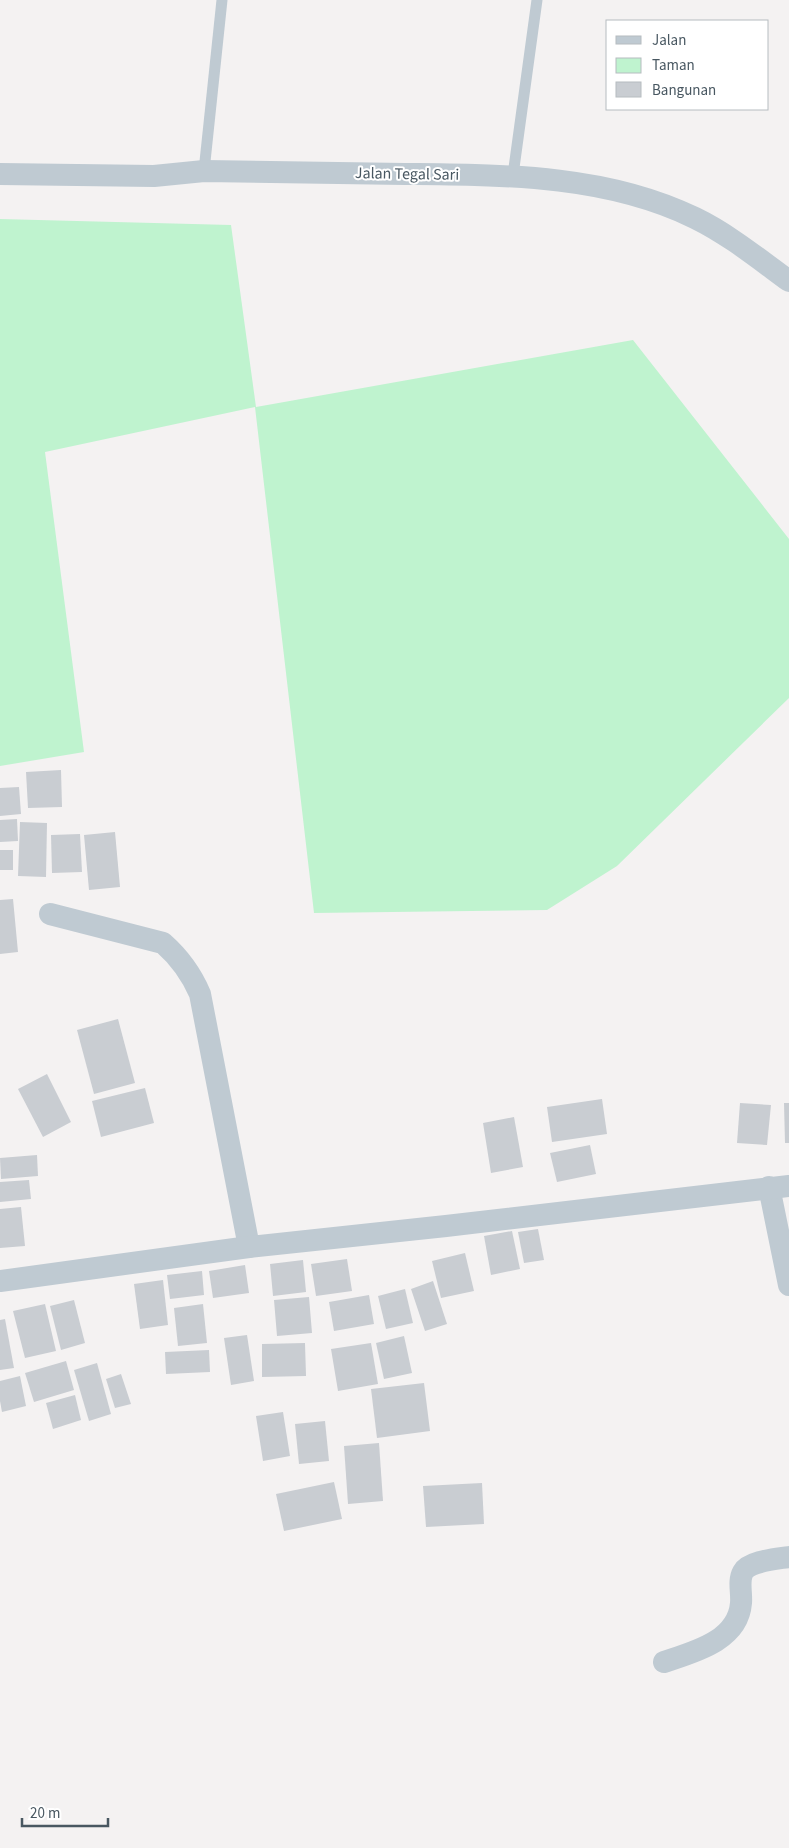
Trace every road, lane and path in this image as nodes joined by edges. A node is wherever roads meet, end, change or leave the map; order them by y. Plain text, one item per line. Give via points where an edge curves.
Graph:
1 (222, 0) edge
2 (537, 0) edge
3 (204, 171) junction
4 (0, 174) edge
5 (512, 176) junction
6 (789, 281) edge
7 (50, 914) dead end
8 (779, 1186) edge
9 (248, 1247) junction
10 (0, 1281) edge
11 (789, 1286) edge
12 (789, 1557) edge
13 (664, 1662) dead end

1 - 3 lane
2 - 5 lane
3 - 4 street, Jalan Tegal Sari via 154,176
3 - 5 street, Jalan Tegal Sari
5 - 6 street, Jalan Tegal Sari via 617,190 651,201 695,218 742,246
7 - 9 street via 163,943 191,975 200,994
8 - 9 street
8 - 11 street
9 - 10 street
12 - 13 street via 751,1564 743,1572 741,1604 735,1623 722,1636 698,1651

